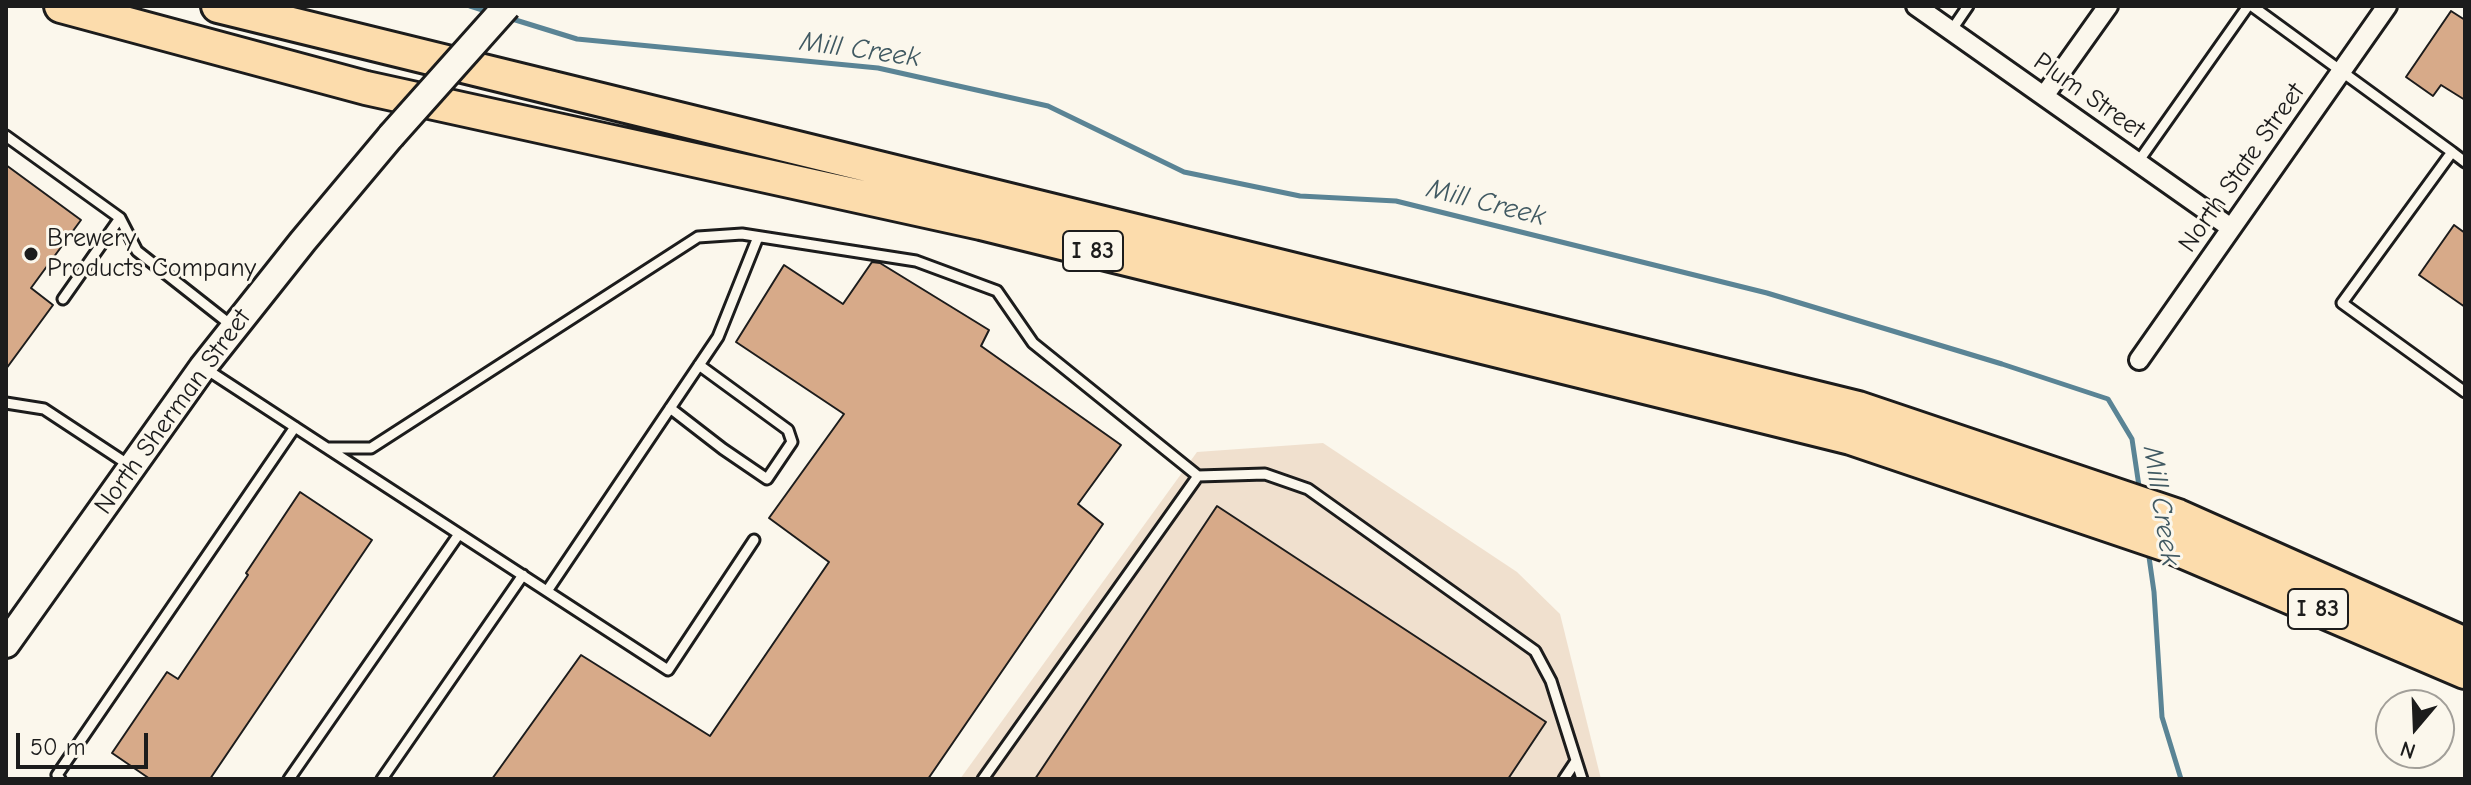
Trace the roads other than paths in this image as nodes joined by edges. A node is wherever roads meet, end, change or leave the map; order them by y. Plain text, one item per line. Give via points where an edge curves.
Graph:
1 (61, 6) edge
2 (218, 6) edge
3 (507, 6) edge
4 (1916, 6) edge
5 (1968, 6) edge
6 (2108, 6) edge
7 (2250, 6) edge
8 (2387, 6) edge
9 (1951, 31) junction
10 (2342, 70) junction
11 (2044, 96) junction
12 (6, 136) edge
13 (2452, 152) junction
14 (2138, 162) junction
15 (2465, 162) edge
16 (120, 218) junction
17 (2231, 228) junction
18 (758, 237) junction
19 (63, 299) dead end
20 (234, 327) junction
21 (2139, 360) dead end
22 (699, 365) junction
23 (203, 367) junction
24 (2465, 392) edge
25 (6, 403) edge
26 (670, 408) junction
27 (295, 427) junction
28 (327, 448) junction
29 (131, 466) junction
30 (1198, 476) junction
31 (2174, 531) junction
32 (459, 534) junction
33 (754, 540) dead end
34 (523, 575) junction
35 (547, 591) junction
36 (9, 634) edge
37 (2465, 644) edge
38 (2465, 672) edge
39 (1576, 761) junction
40 (60, 779) edge
41 (289, 779) edge
42 (382, 779) edge
43 (983, 779) edge
44 (1564, 779) edge
45 (1582, 779) edge

1 - 31 highway, I 83 via 366,88 981,223 1851,438 2116,528
2 - 31 highway, I 83 via 1858,408 2108,492
3 - 20 main road, North Sherman Street, bridge via 391,136
4 - 9 street, Plum Street
5 - 9 lane
6 - 11 street
7 - 10 lane
7 - 14 lane
8 - 10 street, North State Street
9 - 11 street, Plum Street
10 - 13 lane
10 - 17 street, North State Street
11 - 14 street, Plum Street
12 - 16 lane
13 - 15 lane
13 - 24 lane via 2342,303
14 - 17 street, Plum Street
16 - 19 lane
16 - 20 lane via 137,251
17 - 21 street, North State Street
18 - 22 lane via 718,337
18 - 28 lane via 698,237 371,448
18 - 30 lane via 916,261 997,291 1033,343
20 - 23 main road, North Sherman Street
22 - 26 lane
22 - 26 lane via 788,430 792,442 767,479
23 - 27 lane
23 - 29 main road, North Sherman Street
25 - 29 lane via 44,409
26 - 35 lane
27 - 28 lane
27 - 40 lane via 57,775
28 - 32 lane
29 - 36 main road, North Sherman Street
30 - 39 lane via 1265,474 1308,489 1535,651 1551,681
30 - 43 lane
31 - 37 highway, I 83
31 - 38 highway, I 83
32 - 34 lane
32 - 41 lane
33 - 35 lane via 668,670
34 - 35 lane
34 - 42 lane
39 - 44 lane
39 - 45 lane

